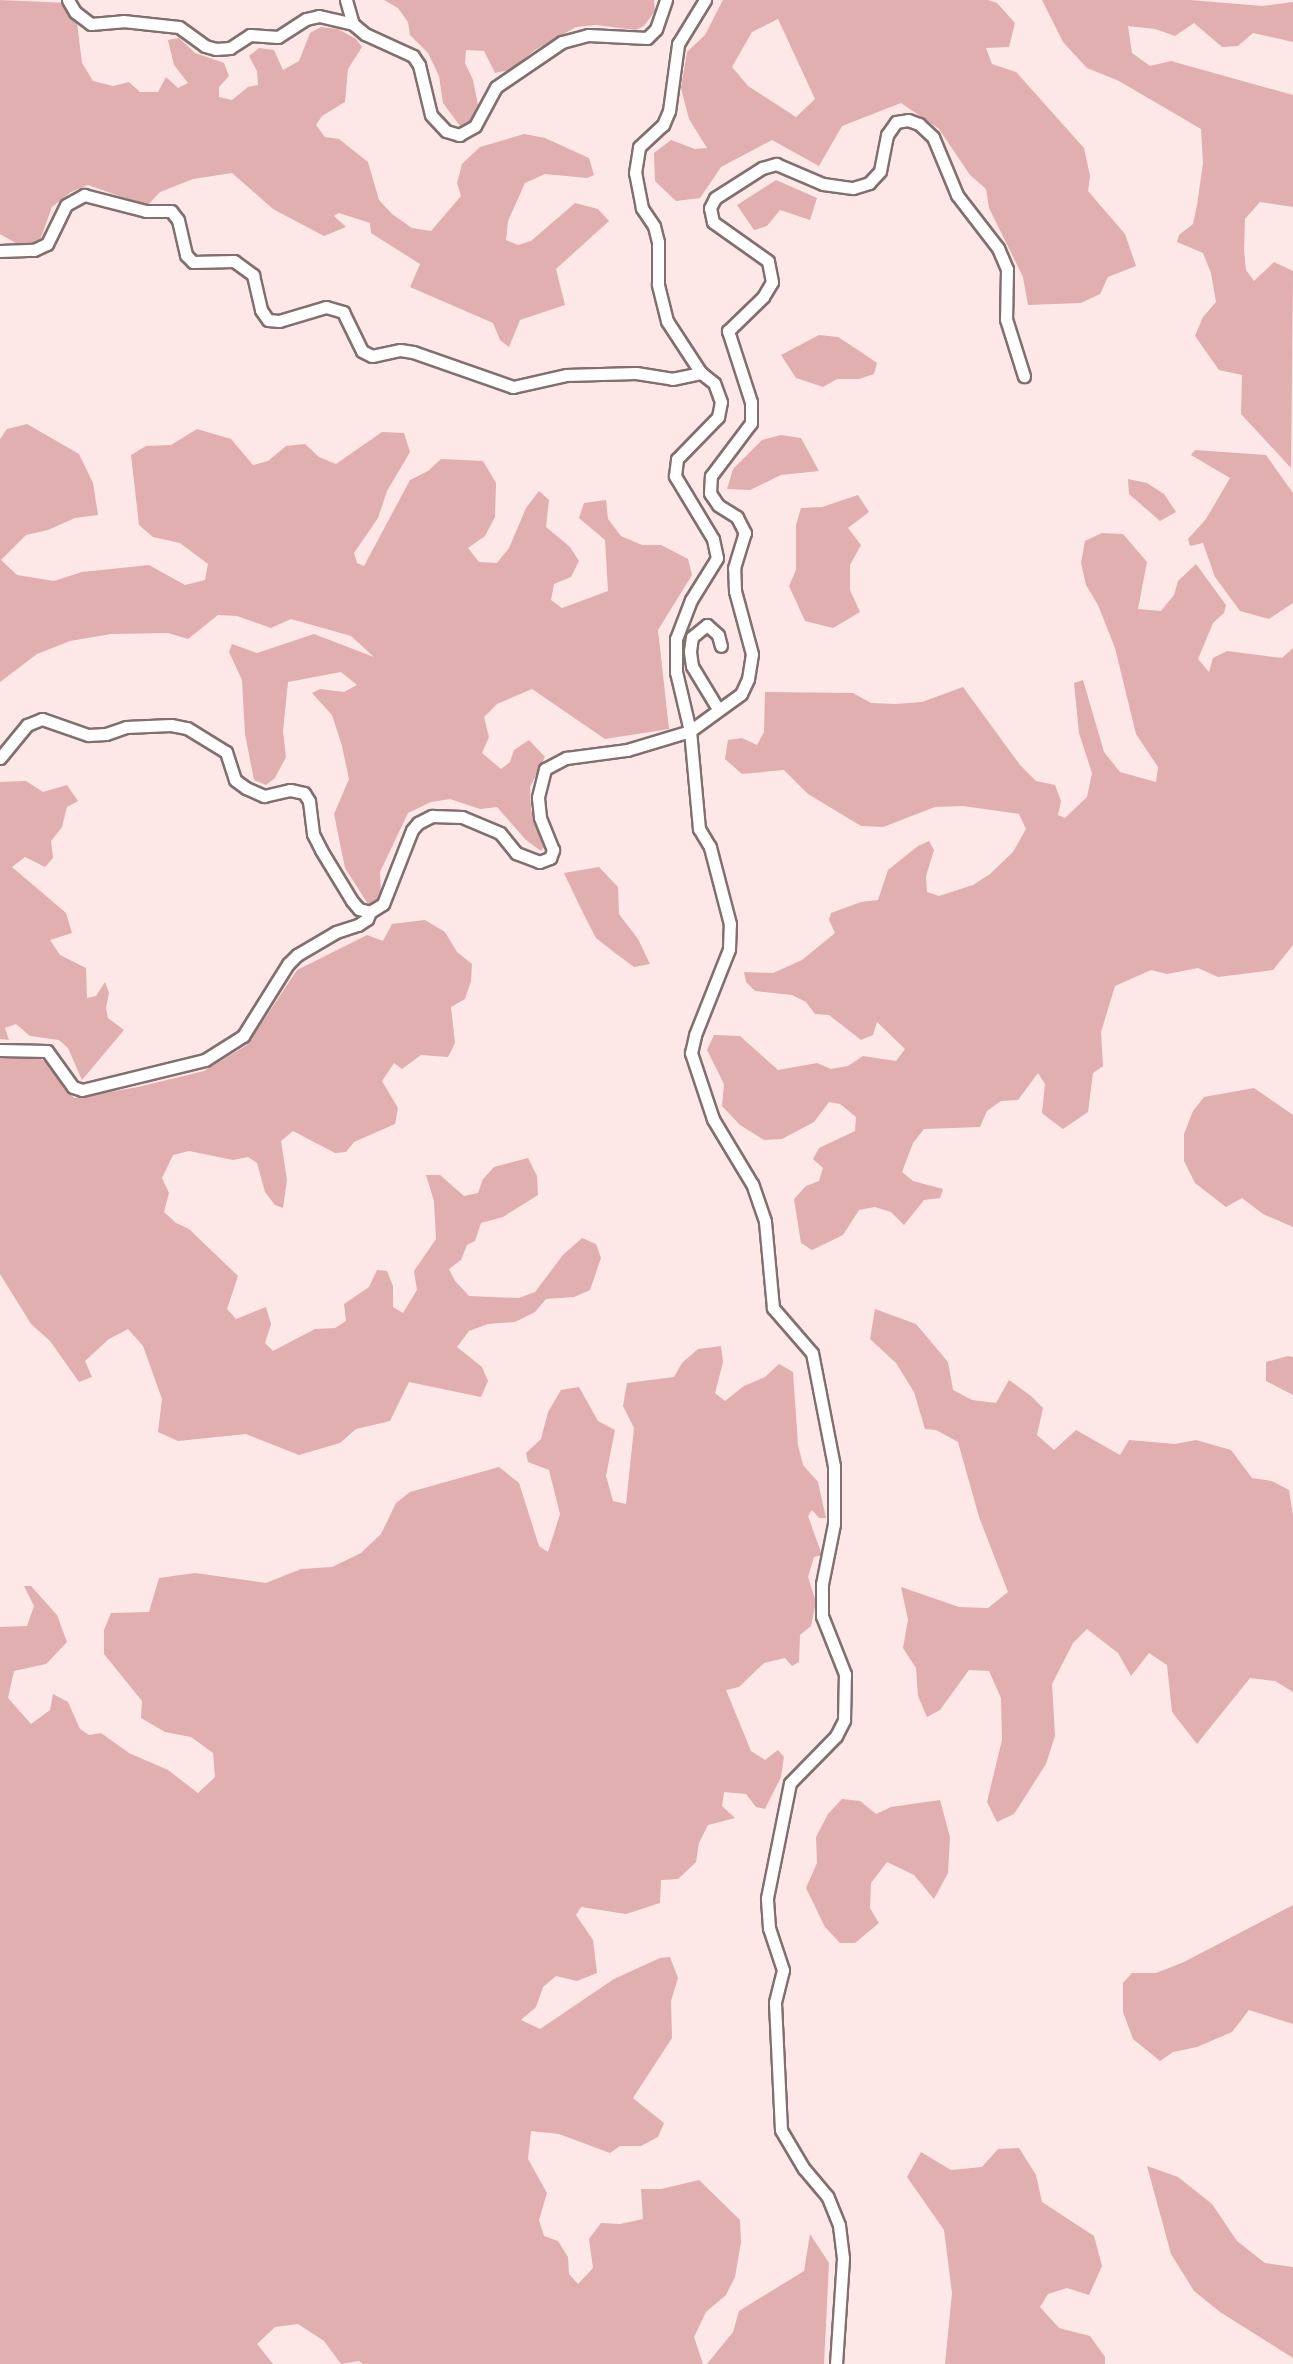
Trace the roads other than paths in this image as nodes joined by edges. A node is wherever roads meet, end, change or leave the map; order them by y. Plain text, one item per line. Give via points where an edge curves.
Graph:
1 (68, 0) edge
2 (346, 0) edge
3 (666, 0) edge
4 (705, 0) edge
5 (353, 24) junction
6 (0, 251) edge
7 (701, 373) junction
8 (1024, 376) dead end
9 (721, 646) dead end
10 (718, 709) junction
11 (690, 731) junction
12 (0, 758) edge
13 (370, 912) junction
14 (0, 1050) edge
15 (836, 2364) edge

1 - 5 street via 91,24 123,21 179,27 216,49 230,48 250,35 278,37 319,16
2 - 5 street
3 - 5 street via 656,29 647,38 588,35 562,42 496,87 475,126 459,135 446,131 431,115 413,56
4 - 7 street via 678,44 669,111 663,125 639,147 635,173 642,208 658,242 658,284 667,321
6 - 7 street via 34,250 47,244 66,205 84,195 146,211 171,211 193,262 234,261 253,275 268,320 326,307 343,312 362,351 372,356 413,352 513,387 566,375 636,373 672,379
7 - 11 street via 714,383 721,402 718,417 677,459 675,476 713,539 717,558 691,600 676,639 676,672
8 - 10 street via 1006,319 1007,269 998,248 957,195 933,137 919,124 896,122 887,135 880,171 869,183 853,188 823,184 776,164 715,198 710,208 713,222 768,261 772,282 728,331 751,402 751,423 711,476 710,493 737,517 745,533 734,568 735,591 752,654 741,694
9 - 10 street via 707,625 692,637 690,651 692,666
10 - 11 street
11 - 13 street via 627,750 566,758 545,769 538,797 553,850 550,858 539,862 516,853 500,833 462,817 432,816 418,823 383,904
11 - 15 street via 699,829 710,847 730,924 729,949 691,1053 713,1119 752,1184 765,1221 773,1308 812,1353 834,1466 834,1524 822,1584 822,1616 845,1674 844,1720 836,1736 790,1783 767,1898 769,1928 783,1970 775,2002 781,2130 827,2196 839,2225 843,2258
12 - 13 street via 27,725 42,719 88,735 126,727 187,728 226,752 235,780 246,788 264,796 290,790 304,793 321,850 352,901
13 - 14 street via 358,925 297,955 243,1036 205,1060 82,1090 73,1087 47,1051

